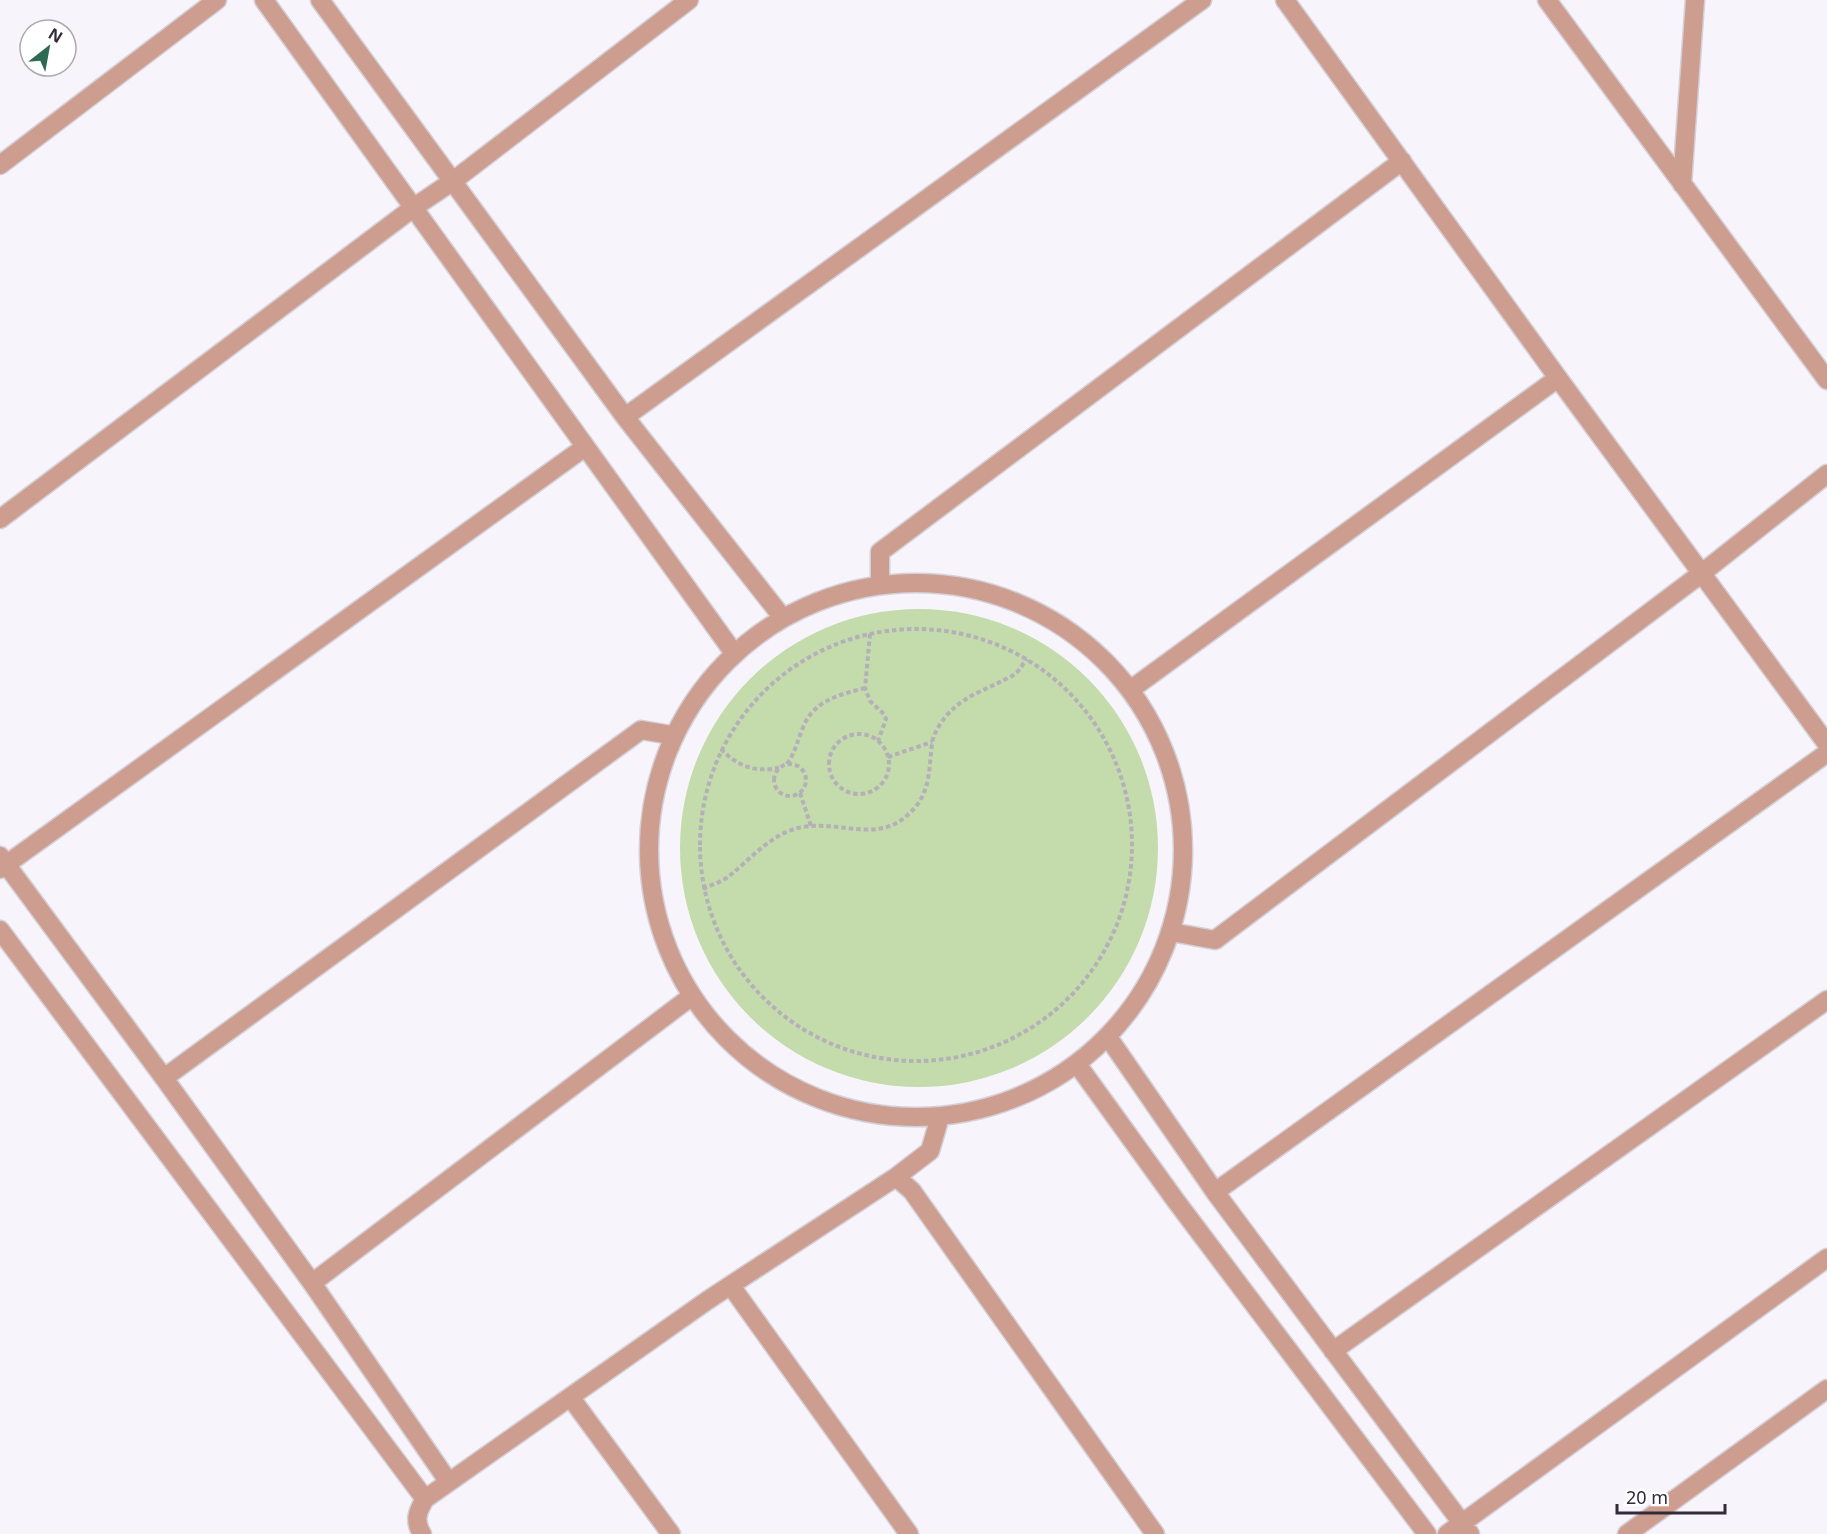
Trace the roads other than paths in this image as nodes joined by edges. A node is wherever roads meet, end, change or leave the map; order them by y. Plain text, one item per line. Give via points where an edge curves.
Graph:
1 (217, 0) edge
2 (264, 0) edge
3 (320, 0) edge
4 (689, 0) edge
5 (1202, 0) edge
6 (1285, 0) edge
7 (1546, 0) edge
8 (1695, 0) edge
9 (1402, 161) junction
10 (0, 165) edge
11 (453, 181) junction
12 (1682, 184) junction
13 (413, 208) junction
14 (1558, 378) junction
15 (1827, 380) edge
16 (625, 417) junction
17 (585, 447) junction
18 (1827, 474) edge
19 (0, 519) edge
20 (1702, 573) junction
21 (880, 585) junction
22 (783, 618) junction
23 (734, 653) junction
24 (1130, 690) junction
25 (671, 735) junction
26 (1827, 744) edge
27 (1827, 753) edge
28 (2, 863) edge
29 (0, 930) edge
30 (1171, 932) junction
31 (692, 996) junction
32 (1827, 1000) edge
33 (1108, 1037) junction
34 (1077, 1064) junction
35 (164, 1078) junction
36 (940, 1117) junction
37 (896, 1177) junction
38 (1215, 1192) junction
39 (1827, 1258) edge
40 (312, 1283) junction
41 (731, 1286) junction
42 (1333, 1351) junction
43 (1827, 1389) edge
44 (572, 1398) junction
45 (448, 1481) junction
46 (425, 1499) junction
47 (1459, 1530) edge
48 (422, 1534) edge
49 (671, 1534) edge
50 (909, 1534) edge
51 (1155, 1534) edge
52 (1427, 1534) edge
53 (1627, 1534) edge

1 - 10 street
2 - 13 street
3 - 11 street
4 - 11 street
5 - 16 street
6 - 9 street
7 - 12 street
8 - 12 street
9 - 14 street
9 - 21 street via 880,552
11 - 13 street
11 - 16 street
12 - 15 street
13 - 17 street
13 - 19 street
14 - 20 street
14 - 24 street
16 - 22 street
17 - 23 street
17 - 28 street
18 - 20 street
20 - 26 street
20 - 30 street via 1215,940
21 - 22 street via 830,597
21 - 24 street via 937,584 993,594 1045,616 1092,649
22 - 23 street
23 - 25 street via 709,680
24 - 30 street via 1158,735 1176,786 1184,837 1181,891
25 - 31 street via 650,823 651,884 665,943
25 - 35 street via 641,730
27 - 38 street
28 - 35 street
29 - 46 street
30 - 33 street via 1143,993
31 - 36 street via 729,1041 774,1077 827,1102 883,1115
31 - 40 street
32 - 42 street
33 - 34 street
33 - 38 street
34 - 36 street via 1012,1100
34 - 52 street
35 - 40 street
36 - 37 street via 930,1151
37 - 41 street
37 - 51 street via 912,1191
38 - 42 street
39 - 47 street
40 - 45 street
41 - 44 street
41 - 50 street
42 - 47 street
43 - 53 street
44 - 45 street
44 - 49 street
45 - 46 street
46 - 48 street via 417,1512 417,1526

